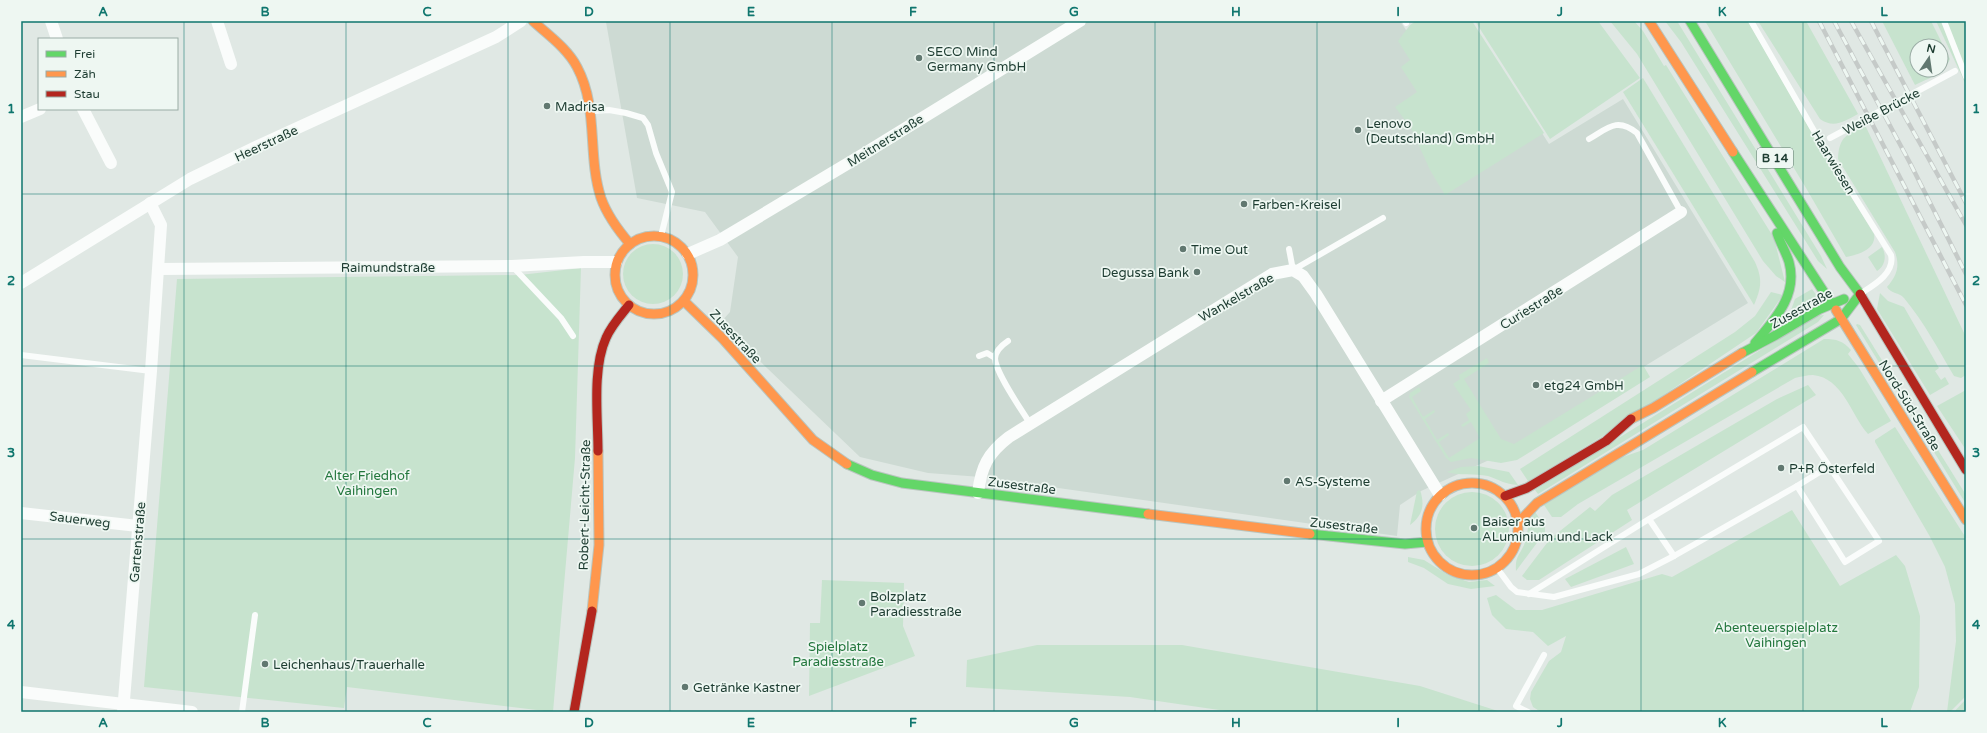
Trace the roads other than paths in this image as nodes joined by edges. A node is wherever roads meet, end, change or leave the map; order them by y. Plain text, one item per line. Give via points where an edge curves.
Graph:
1 (51, 21) edge
2 (217, 21) edge
3 (521, 21) edge
4 (533, 21) edge
5 (1078, 21) edge
6 (1649, 21) edge
7 (1690, 21) edge
8 (1751, 21) edge
9 (1944, 21) edge
10 (58, 38) edge
11 (231, 64) dead end
12 (1962, 68) junction
13 (1966, 78) edge
14 (38, 110) edge
15 (84, 110) edge
16 (591, 111) junction
17 (21, 117) edge
18 (1589, 139) dead end
19 (1821, 143) junction
20 (111, 163) dead end
21 (150, 203) junction
22 (1681, 212) joint
23 (1772, 213) junction
24 (1383, 218) dead end
25 (661, 236) junction
26 (630, 244) junction
27 (1289, 249) dead end
28 (688, 254) junction
29 (616, 262) junction
30 (512, 266) junction
31 (159, 269) junction
32 (1293, 270) junction
33 (21, 283) edge
34 (1860, 294) junction
35 (684, 301) junction
36 (1831, 303) junction
37 (628, 305) junction
38 (1841, 319) junction
39 (574, 336) dead end
40 (1008, 341) dead end
41 (1752, 346) junction
42 (21, 355) edge
43 (979, 356) dead end
44 (995, 358) junction
45 (151, 371) junction
46 (1381, 401) junction
47 (1029, 422) junction
48 (1828, 467) junction
49 (1966, 470) edge
50 (1797, 486) junction
51 (978, 493) junction
52 (1440, 495) junction
53 (1505, 496) junction
54 (21, 513) edge
55 (1649, 519) junction
56 (1966, 520) edge
57 (1518, 523) junction
58 (138, 526) junction
59 (1427, 542) junction
60 (1674, 556) junction
61 (1497, 568) junction
62 (1529, 594) junction
63 (255, 615) dead end
64 (1544, 655) dead end
65 (21, 692) edge
66 (124, 708) edge
67 (192, 712) edge
68 (242, 712) edge
69 (574, 712) edge
70 (1528, 712) edge

1 - 10 street
2 - 11 street
3 - 21 street, Heerstraße via 496,37 190,179
4 - 16 main road via 560,45 576,67 586,88
5 - 28 street, Meitnerstraße via 726,236
6 - 23 main road, B 14
7 - 34 main road, B 14 via 1840,267
8 - 19 lane, Haarwiesen
9 - 12 lane
12 - 13 lane
12 - 19 lane, Weiße Brücke, bridge
14 - 17 street
15 - 20 street
16 - 25 lane via 609,110 626,113 643,118 648,125 672,192
16 - 26 main road via 596,175 601,198 608,213
18 - 22 lane via 1615,124 1628,126 1637,133
19 - 34 lane, Haarwiesen via 1891,255 1891,265 1884,277
21 - 31 street, Gartenstraße via 161,225
21 - 33 street, Heerstraße
22 - 46 street, Curiestraße
23 - 36 main road, B 14
23 - 41 main road via 1779,240 1790,263 1792,280 1783,309
24 - 32 lane
25 - 26 main road via 639,238
25 - 28 main road via 680,245
26 - 29 main road
27 - 32 lane
28 - 35 main road via 694,278
29 - 30 street, Raimundstraße
29 - 37 main road via 616,286
30 - 31 street, Raimundstraße
30 - 39 lane via 561,318
31 - 45 street, Gartenstraße
32 - 46 street via 1303,276 1316,294
32 - 47 street, Wankelstraße via 1272,274
34 - 36 main road, Zusestraße
34 - 38 main road, Zusestraße
34 - 49 main road, Nord-Süd-Straße
35 - 37 main road via 667,312 657,314 637,311
35 - 51 main road, Zusestraße via 723,339 814,440 842,462 872,475 902,483
36 - 38 main road, Nord-Süd-Straße
36 - 41 main road, Zusestraße via 1770,340
37 - 69 main road, Robert-Leicht-Straße via 603,340 600,354 598,552 594,602
38 - 56 main road, Nord-Süd-Straße
38 - 57 main road, Zusestraße via 1537,503
40 - 44 lane via 999,347
41 - 53 main road, Zusestraße via 1653,408 1629,420 1606,441 1527,488
42 - 45 lane
43 - 44 lane via 988,353
44 - 47 lane via 1000,373
45 - 58 street, Gartenstraße
46 - 52 street
47 - 51 street, Wankelstraße via 996,447 982,468
48 - 50 lane
48 - 50 lane via 1878,541 1845,562
48 - 55 lane via 1803,427
50 - 60 lane
51 - 59 main road, Zusestraße via 1325,536 1405,544
52 - 53 main road via 1452,487 1465,483 1480,483
52 - 59 main road via 1427,517
53 - 57 main road via 1514,509
54 - 58 street, Sauerweg
55 - 60 lane
55 - 62 lane
57 - 61 main road via 1518,537 1514,549
58 - 66 street, Gartenstraße
59 - 61 main road via 1433,555 1455,572 1482,574
60 - 62 lane via 1639,574 1613,582 1554,597
61 - 62 lane via 1517,592
63 - 68 lane
64 - 70 lane via 1516,706
65 - 66 street
66 - 67 street

